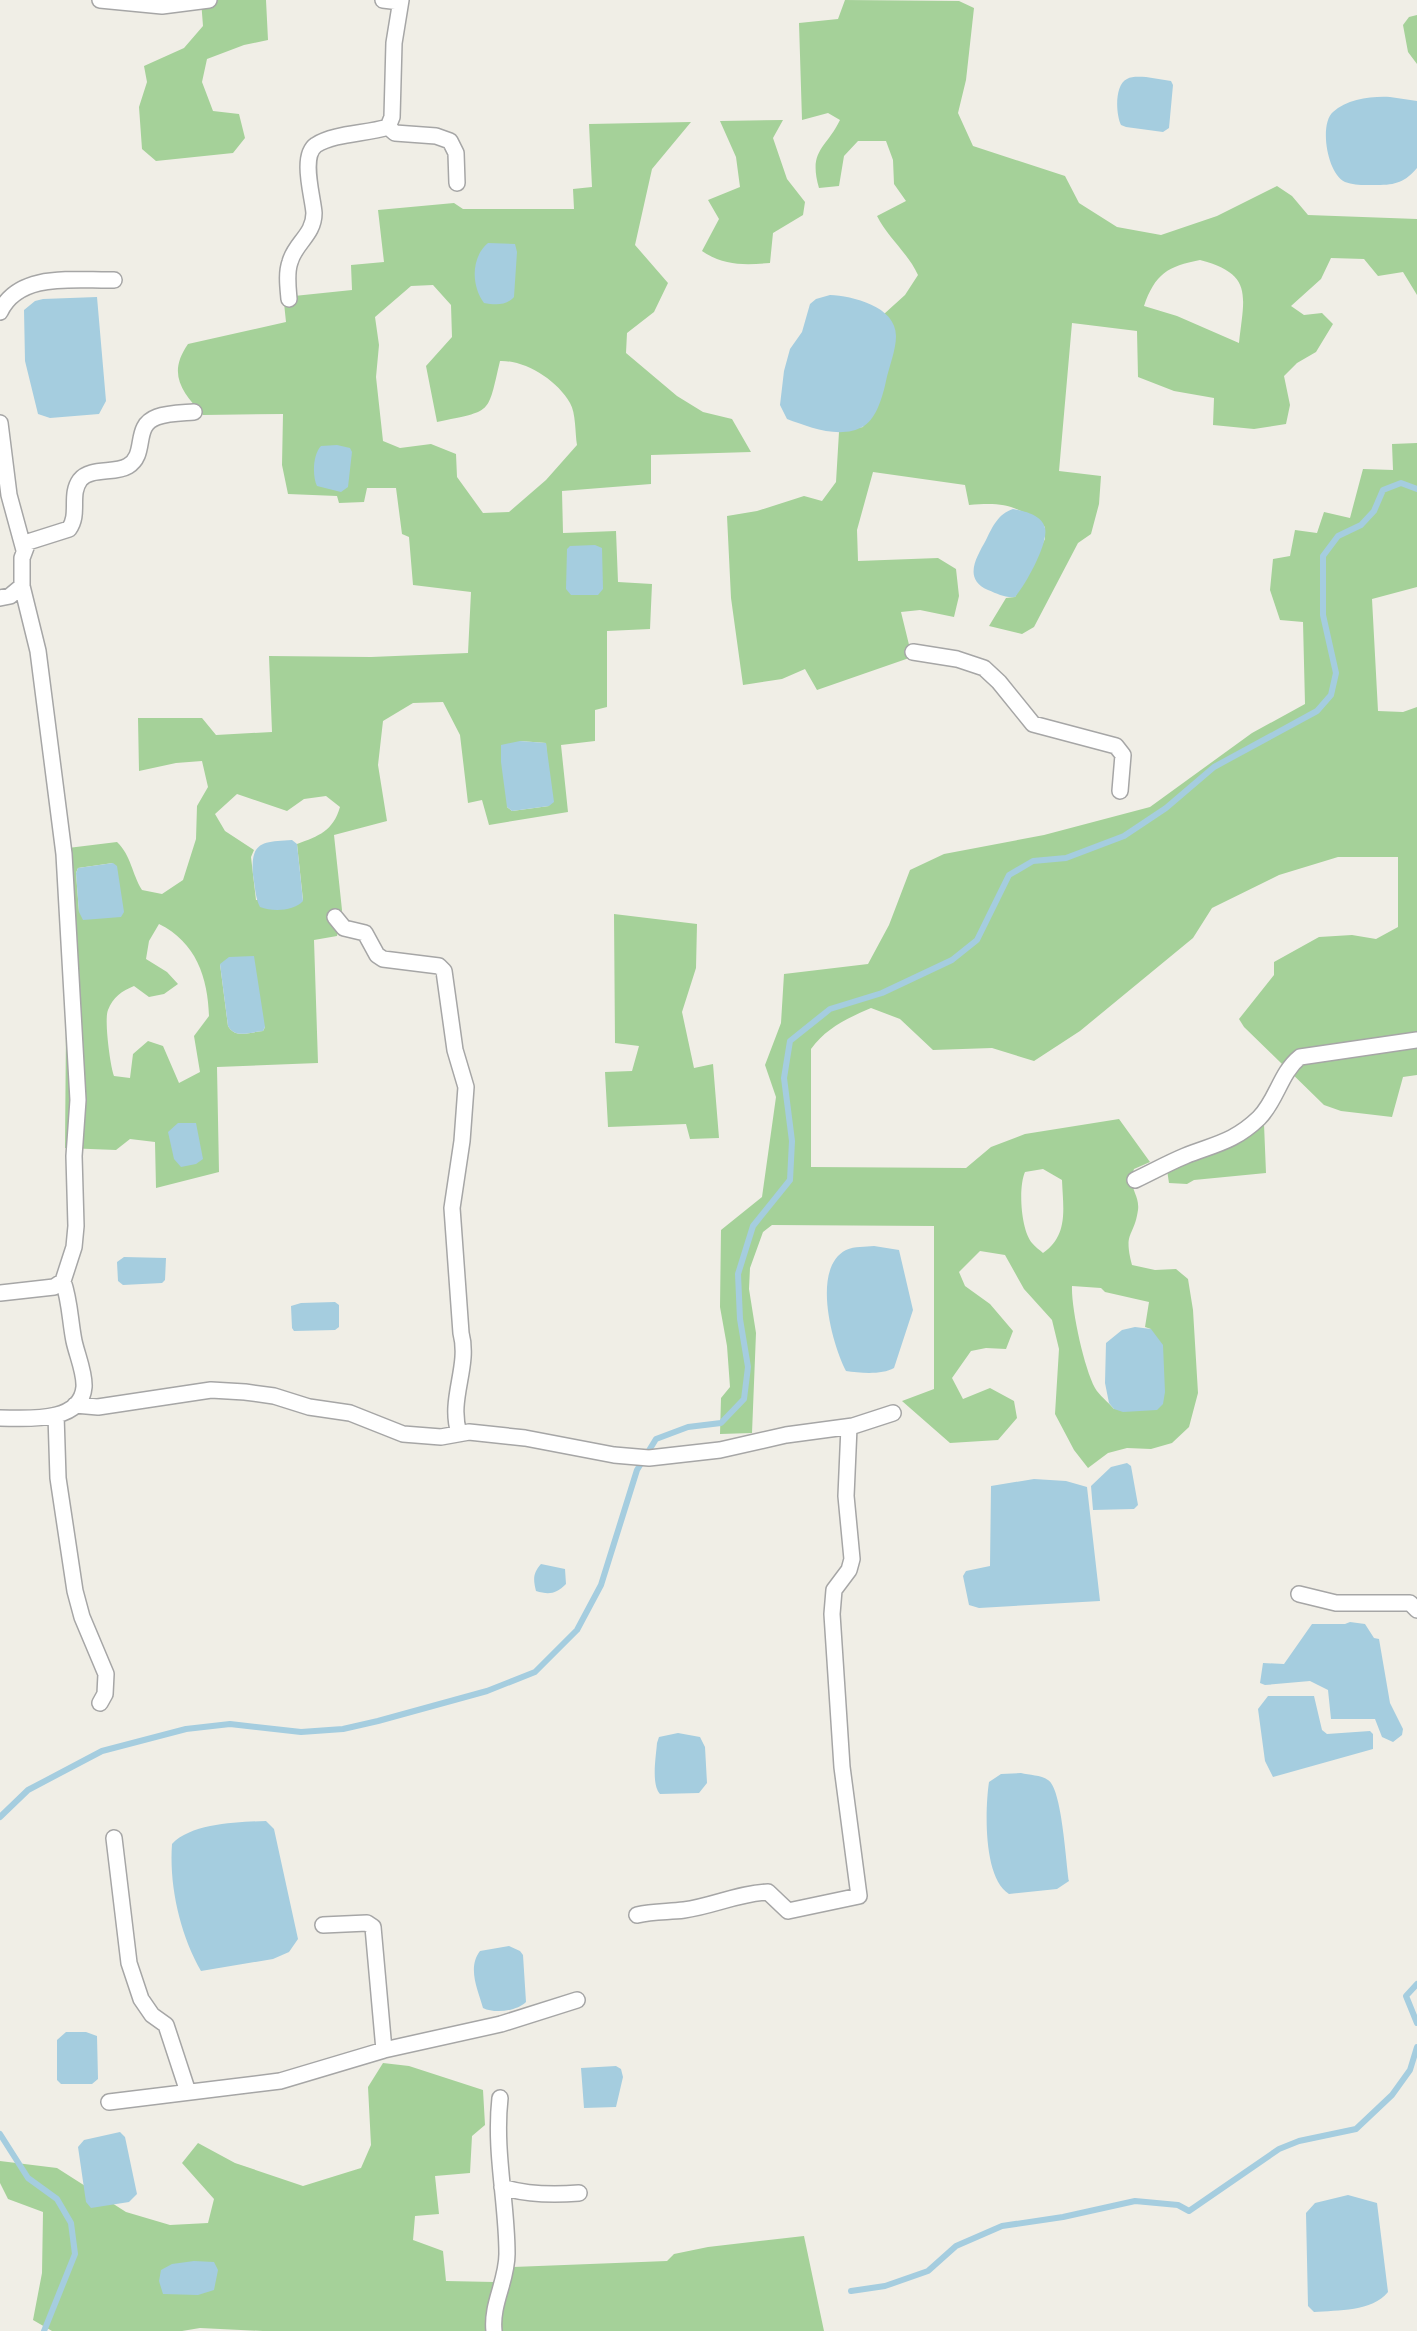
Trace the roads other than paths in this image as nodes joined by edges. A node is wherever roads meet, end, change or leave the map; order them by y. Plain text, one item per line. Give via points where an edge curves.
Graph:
1 (100, 0) edge
2 (209, 0) edge
3 (383, 0) edge
4 (400, 1) edge
5 (388, 127) junction
6 (457, 183) dead end
7 (114, 280) dead end
8 (289, 299) dead end
9 (0, 312) edge
10 (194, 412) dead end
11 (0, 423) edge
12 (24, 550) junction
13 (22, 586) junction
14 (0, 598) edge
15 (913, 652) dead end
16 (1120, 791) dead end
17 (334, 917) dead end
18 (1417, 1040) edge
19 (1135, 1180) dead end
20 (63, 1281) junction
21 (0, 1293) edge
22 (75, 1405) junction
23 (893, 1413) dead end
24 (56, 1415) junction
25 (0, 1418) edge
26 (849, 1427) junction
27 (459, 1433) junction
28 (1299, 1594) dead end
29 (1417, 1610) edge
30 (100, 1703) dead end
31 (114, 1838) dead end
32 (636, 1914) dead end
33 (323, 1925) dead end
34 (577, 2000) dead end
35 (384, 2050) junction
36 (188, 2092) junction
37 (500, 2098) dead end
38 (109, 2102) dead end
39 (502, 2187) junction
40 (579, 2193) dead end
41 (494, 2331) edge

1 - 2 street via 162,6
3 - 4 street
4 - 5 street via 394,44 392,117
5 - 6 street via 395,133 450,141 456,153
5 - 8 street via 314,146 309,184 312,225 290,261
7 - 9 street via 45,282 22,287 6,299
10 - 12 street via 150,420 140,434 138,454 127,467 81,479 75,493 75,518 69,529 28,542
11 - 12 street via 9,495
12 - 13 street
13 - 14 street via 10,596
13 - 20 street via 38,651 58,793 74,994 78,1100 74,1156 76,1226
15 - 16 street via 984,668 1033,724 1116,746 1123,755
17 - 27 street via 344,928 365,933 383,959 439,966 444,971 455,1050 466,1086 452,1208 464,1346 454,1403
18 - 19 street via 1300,1057 1290,1065 1260,1117 1227,1141 1186,1155
20 - 21 street via 54,1287
20 - 22 street via 84,1386
22 - 24 street
22 - 27 street via 98,1407 210,1390 245,1392 350,1413 403,1434 441,1437
23 - 26 street
24 - 25 street
24 - 30 street via 58,1478 75,1591 106,1674 105,1694
26 - 27 street via 649,1458 525,1437
26 - 32 street via 846,1496 852,1559 834,1590 832,1614 842,1767 859,1896 788,1911 768,1892 753,1892 684,1910
28 - 29 street via 1336,1603 1410,1603
31 - 36 street via 129,1963 141,1999 152,2015 166,2025
33 - 35 street via 367,1923 373,1927
34 - 35 street via 501,2024
35 - 36 street via 280,2081
36 - 38 street
37 - 39 street via 496,2128
39 - 40 street via 550,2195
39 - 41 street via 507,2256

